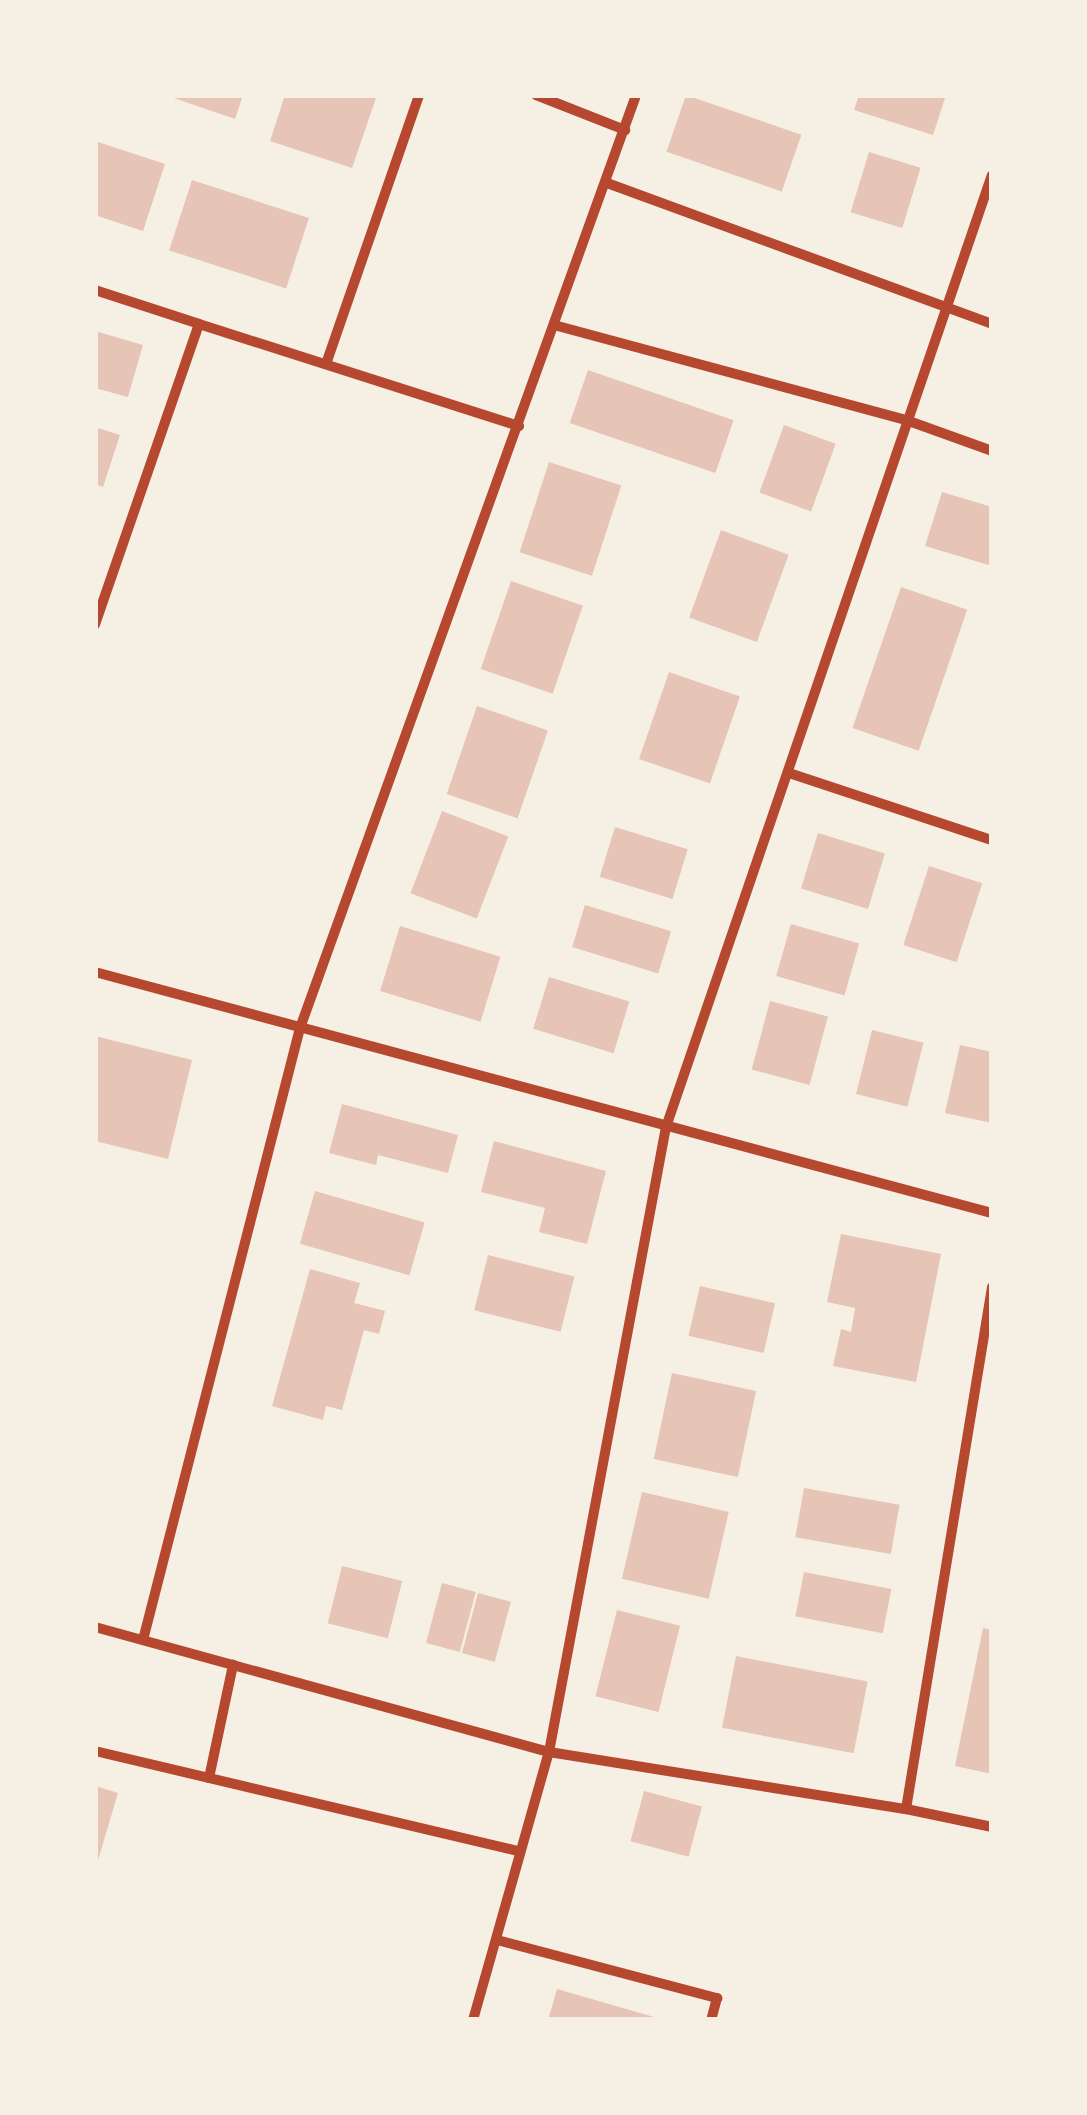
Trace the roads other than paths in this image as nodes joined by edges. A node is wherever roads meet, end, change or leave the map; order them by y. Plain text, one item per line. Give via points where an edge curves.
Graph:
1 (419, 95) edge
2 (536, 95) edge
3 (636, 95) edge
4 (625, 130) junction
5 (992, 175) edge
6 (606, 183) junction
7 (95, 290) edge
8 (948, 307) junction
9 (199, 324) junction
10 (992, 324) edge
11 (554, 326) junction
12 (326, 364) junction
13 (906, 420) junction
14 (518, 426) junction
15 (992, 451) edge
16 (95, 624) edge
17 (789, 772) junction
18 (992, 840) edge
19 (95, 972) edge
20 (300, 1028) junction
21 (666, 1128) junction
22 (992, 1213) edge
23 (992, 1287) edge
24 (95, 1627) edge
25 (142, 1640) junction
26 (233, 1664) junction
27 (95, 1751) edge
28 (550, 1752) junction
29 (209, 1778) junction
30 (906, 1809) junction
31 (992, 1828) edge
32 (517, 1851) junction
33 (497, 1940) junction
34 (473, 2020) edge
35 (711, 2020) edge

1 - 12 street
2 - 4 street
3 - 4 street
4 - 6 street
5 - 8 street
6 - 8 street
6 - 11 street
7 - 9 street
8 - 10 street
8 - 13 street
9 - 12 street
9 - 16 street
11 - 13 street
11 - 14 street
12 - 14 street
13 - 15 street
13 - 17 street
14 - 20 street
17 - 18 street
17 - 21 street
19 - 20 street
20 - 21 street
20 - 25 street
21 - 22 street
21 - 28 street
23 - 30 street
24 - 25 street
25 - 26 street
26 - 28 street
26 - 29 street
27 - 29 street
28 - 30 street
28 - 32 street
29 - 32 street
30 - 31 street
32 - 33 street
33 - 34 street
33 - 35 street via 717,1998

